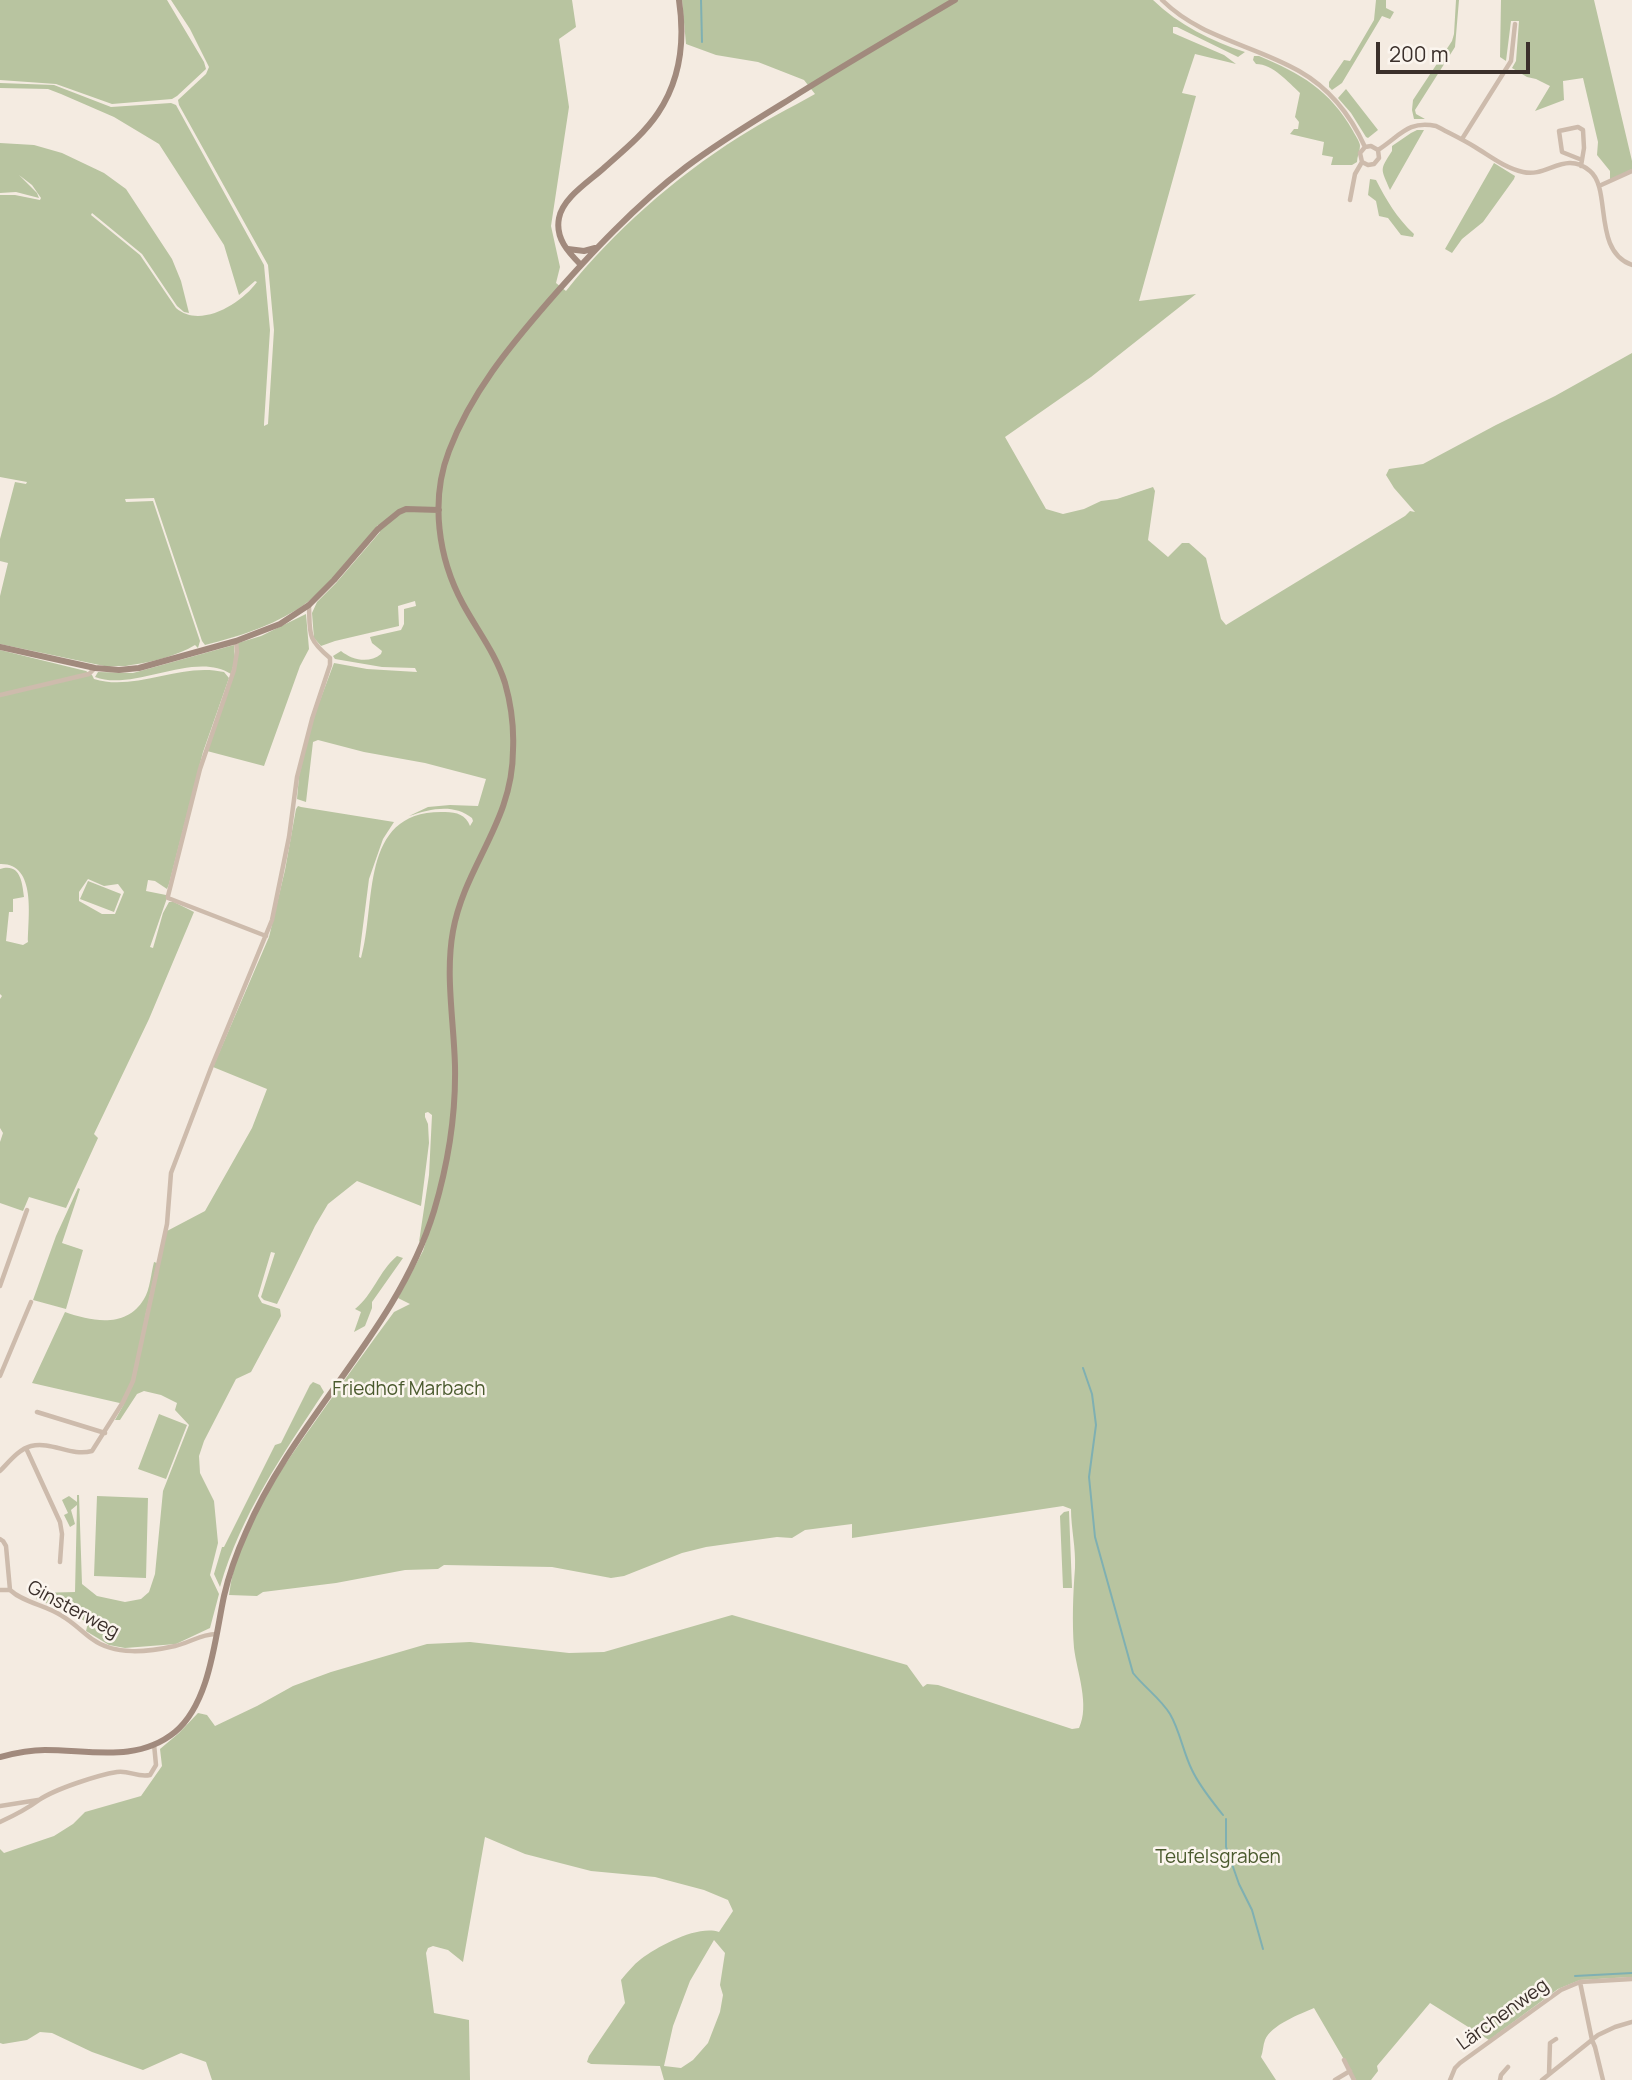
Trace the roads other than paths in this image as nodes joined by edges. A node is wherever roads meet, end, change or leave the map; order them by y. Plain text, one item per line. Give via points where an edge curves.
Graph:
1 (679, 0) edge
2 (955, 0) edge
3 (1162, 0) edge
4 (1516, 24) dead end
5 (1462, 139) junction
6 (1365, 147) junction
7 (1378, 150) junction
8 (1362, 162) junction
9 (1582, 163) junction
10 (1632, 171) edge
11 (1600, 186) junction
12 (1350, 200) dead end
13 (566, 248) junction
14 (597, 248) junction
15 (581, 265) junction
16 (1632, 265) edge
17 (439, 510) junction
18 (309, 605) junction
19 (236, 641) junction
20 (0, 647) edge
21 (95, 668) junction
22 (0, 695) edge
23 (266, 936) junction
24 (27, 1210) dead end
25 (0, 1286) edge
26 (31, 1302) dead end
27 (0, 1376) edge
28 (37, 1412) dead end
29 (105, 1433) junction
30 (26, 1448) junction
31 (0, 1471) edge
32 (0, 1539) edge
33 (60, 1562) dead end
34 (0, 1590) edge
35 (10, 1590) junction
36 (216, 1634) junction
37 (154, 1744) junction
38 (0, 1757) edge
39 (39, 1800) junction
40 (0, 1806) edge
41 (0, 1822) edge
42 (1632, 1979) edge
43 (1580, 1982) junction
44 (1632, 2022) edge
45 (1556, 2039) dead end
46 (1592, 2040) junction
47 (1344, 2060) dead end
48 (1508, 2067) dead end
49 (1350, 2071) junction
50 (1549, 2075) junction
51 (1335, 2080) edge
52 (1354, 2080) edge
53 (1450, 2080) edge
54 (1500, 2080) edge
55 (1542, 2080) edge
56 (1603, 2080) edge

1 - 13 main road via 682,44 671,90 644,131 564,206 558,226
2 - 14 main road via 726,138 636,208
3 - 6 street via 1191,23 1318,83 1349,118
4 - 5 street via 1511,61
5 - 7 street via 1436,126 1414,125
5 - 9 street via 1523,172
6 - 7 street
6 - 8 street via 1360,153
7 - 8 street via 1374,164
8 - 12 street
9 - 9 street via 1583,130 1559,131 1562,152
9 - 11 street
10 - 11 street
11 - 16 street via 1608,237 1620,259
13 - 14 main road
13 - 15 main road
14 - 15 main road
15 - 17 main road via 510,346 463,416 445,463
17 - 18 main road via 404,510 392,516
17 - 36 main road via 443,550 455,587 504,680 514,756 503,810 469,881 452,935 455,1072 448,1154 428,1230 406,1279 256,1509 228,1578
18 - 19 main road via 280,624
18 - 23 street via 311,637 331,662 303,748 283,870
19 - 21 main road via 139,668
19 - 23 street via 233,670 202,761 168,898
20 - 21 main road
21 - 22 street via 89,674
23 - 29 street via 171,1173 167,1224 133,1381
24 - 25 street
26 - 27 street
28 - 29 street
29 - 30 street via 92,1451 83,1454 50,1447
30 - 31 street
30 - 33 street via 60,1522
32 - 35 street via 6,1546
34 - 35 street, Ginsterweg
35 - 36 street, Ginsterweg via 16,1597 65,1617 108,1648 176,1646
36 - 37 main road via 194,1707 178,1729
37 - 38 main road via 124,1753 48,1750
37 - 39 street via 156,1765 150,1775 119,1772
39 - 40 street
39 - 41 street
42 - 43 street
43 - 46 street
43 - 53 street, Lärchenweg via 1561,1990 1460,2063
44 - 46 street
45 - 50 street via 1550,2043
46 - 50 street
46 - 56 street
47 - 49 street
48 - 54 street
49 - 51 street
49 - 52 street
50 - 55 street

